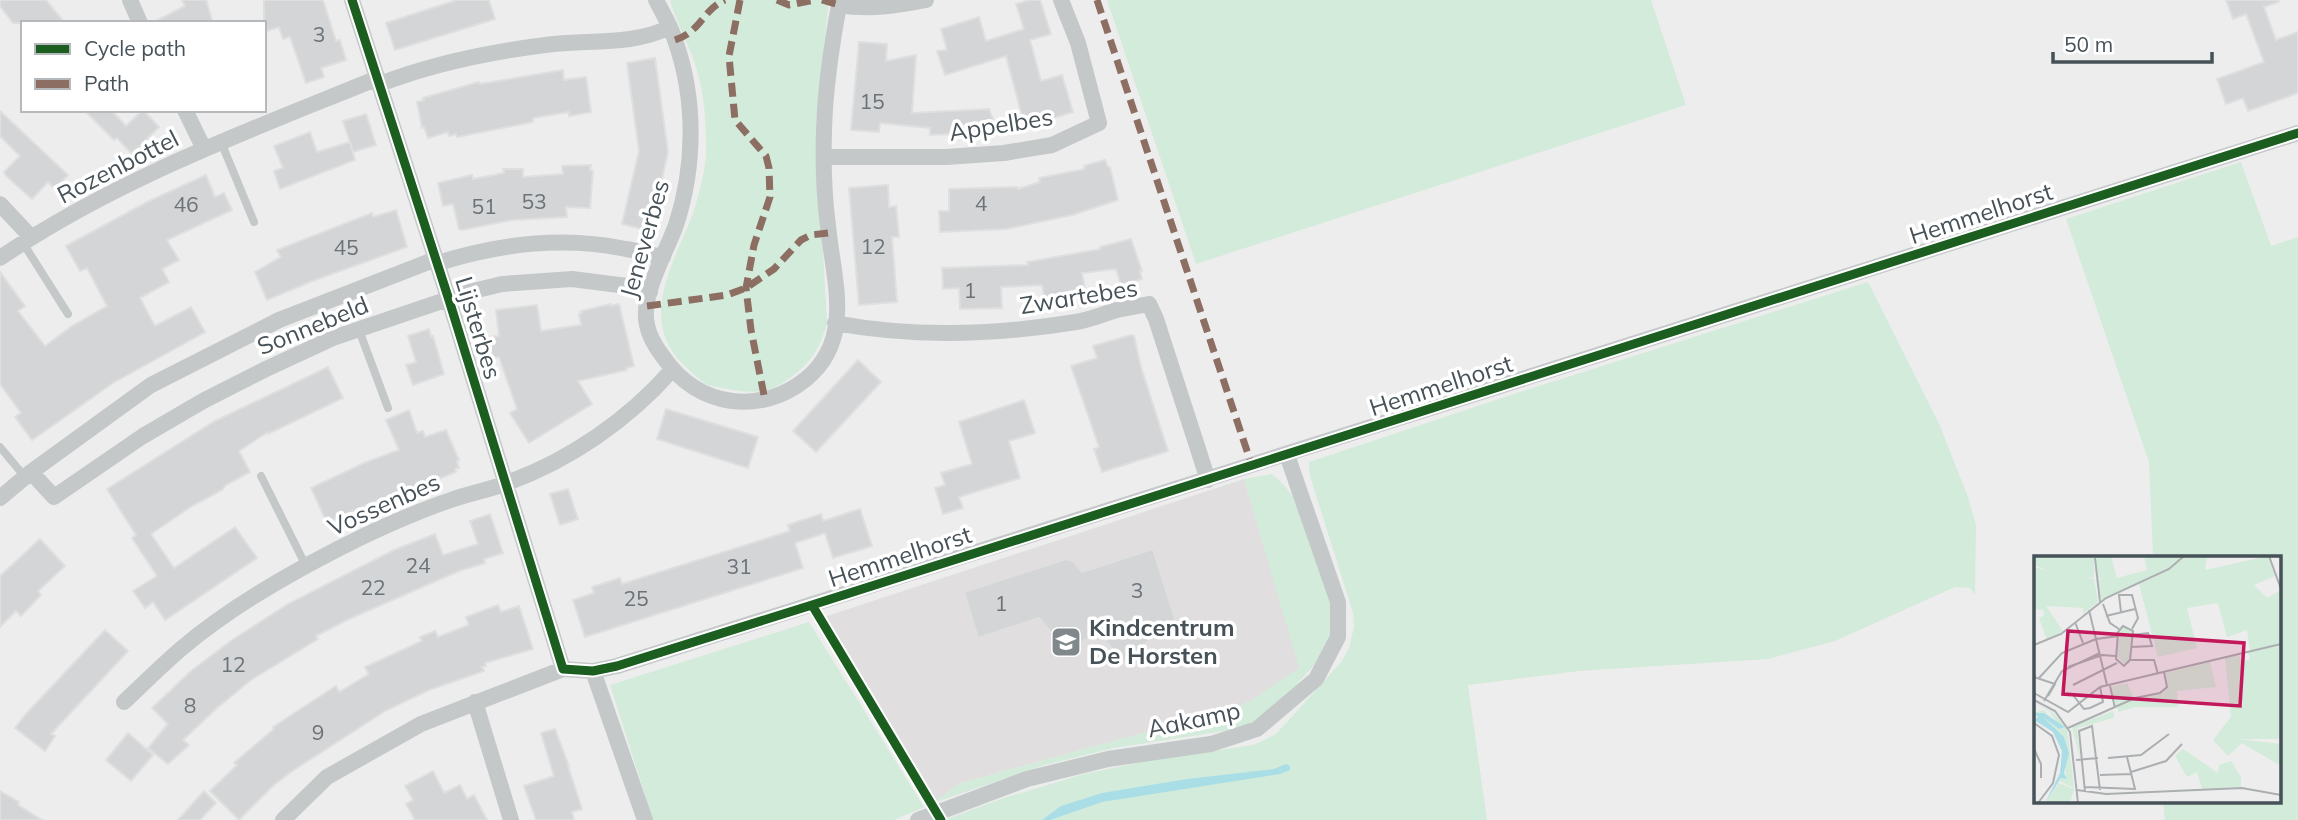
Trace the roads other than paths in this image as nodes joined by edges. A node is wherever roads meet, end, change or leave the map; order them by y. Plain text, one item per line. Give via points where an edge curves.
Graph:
1 (130, 0) edge
2 (352, 0) edge
3 (656, 0) edge
4 (926, 0) edge
5 (1061, 0) edge
6 (840, 2) edge
7 (140, 21) edge
8 (670, 27) junction
9 (379, 81) junction
10 (186, 112) edge
11 (2298, 133) edge
12 (221, 142) junction
13 (204, 149) junction
14 (824, 157) junction
15 (0, 204) edge
16 (254, 222) dead end
17 (27, 240) junction
18 (663, 257) junction
19 (0, 258) edge
20 (437, 261) junction
21 (650, 292) junction
22 (449, 300) junction
23 (68, 314) dead end
24 (835, 324) junction
25 (359, 330) junction
26 (671, 370) junction
27 (388, 408) dead end
28 (0, 447) edge
29 (1287, 455) junction
30 (28, 474) junction
31 (261, 477) dead end
32 (1208, 480) junction
33 (507, 484) junction
34 (0, 498) edge
35 (306, 566) junction
36 (563, 669) junction
37 (593, 671) junction
38 (124, 702) dead end
39 (475, 702) junction
40 (283, 820) edge
41 (511, 820) edge
42 (645, 820) edge
43 (918, 820) edge

1 - 7 street
2 - 9 street, Lijsterbes
3 - 8 street, Jeneverbes
4 - 6 street via 861,9
5 - 14 street, Appelbes via 1078,43 1099,123 1052,145 1004,152
6 - 14 street, Jeneverbes
8 - 9 street, Rozenbottel via 654,35 482,55
8 - 18 street, Jeneverbes via 690,116 690,157 676,225
9 - 12 street, Rozenbottel
9 - 20 street, Lijsterbes
10 - 13 street
11 - 29 street, Hemmelhorst
12 - 13 street, Rozenbottel
12 - 16 lane
13 - 17 street, Rozenbottel via 117,189
14 - 24 street, Jeneverbes via 827,223 839,297
15 - 17 street
17 - 19 street, Rozenbottel
17 - 23 lane
18 - 20 street, Sonnebeld via 561,243 488,249
18 - 21 street, Jeneverbes
20 - 22 street, Lijsterbes
20 - 30 street, Sonnebeld via 279,320 151,385
21 - 22 street, Sonnebeld via 605,282 546,280 502,284
21 - 26 street, Jeneverbes via 647,327
22 - 25 street, Sonnebeld
22 - 33 street, Lijsterbes
24 - 26 street, Jeneverbes via 827,356 811,374 791,391 762,402 725,400 700,392
24 - 32 street, Zwartebes via 928,334 989,333 1080,321 1149,304
25 - 27 lane
25 - 30 street, Sonnebeld via 203,401 142,436 54,497
26 - 33 street, Vossenbes via 645,399 586,445
28 - 30 lane
29 - 32 street, Hemmelhorst
29 - 43 street, Aakamp via 1338,603 1338,637 1316,679 1257,729 1211,744 1108,759 1027,779
30 - 34 street, Sonnebeld
31 - 35 lane
32 - 37 street, Hemmelhorst
33 - 35 street, Vossenbes via 451,500 369,533
33 - 36 street, Lijsterbes
35 - 38 street, Vossenbes via 183,647
36 - 37 street, Hemmelhorst
36 - 39 street
37 - 42 street
39 - 40 street via 421,724 327,777
39 - 41 street

